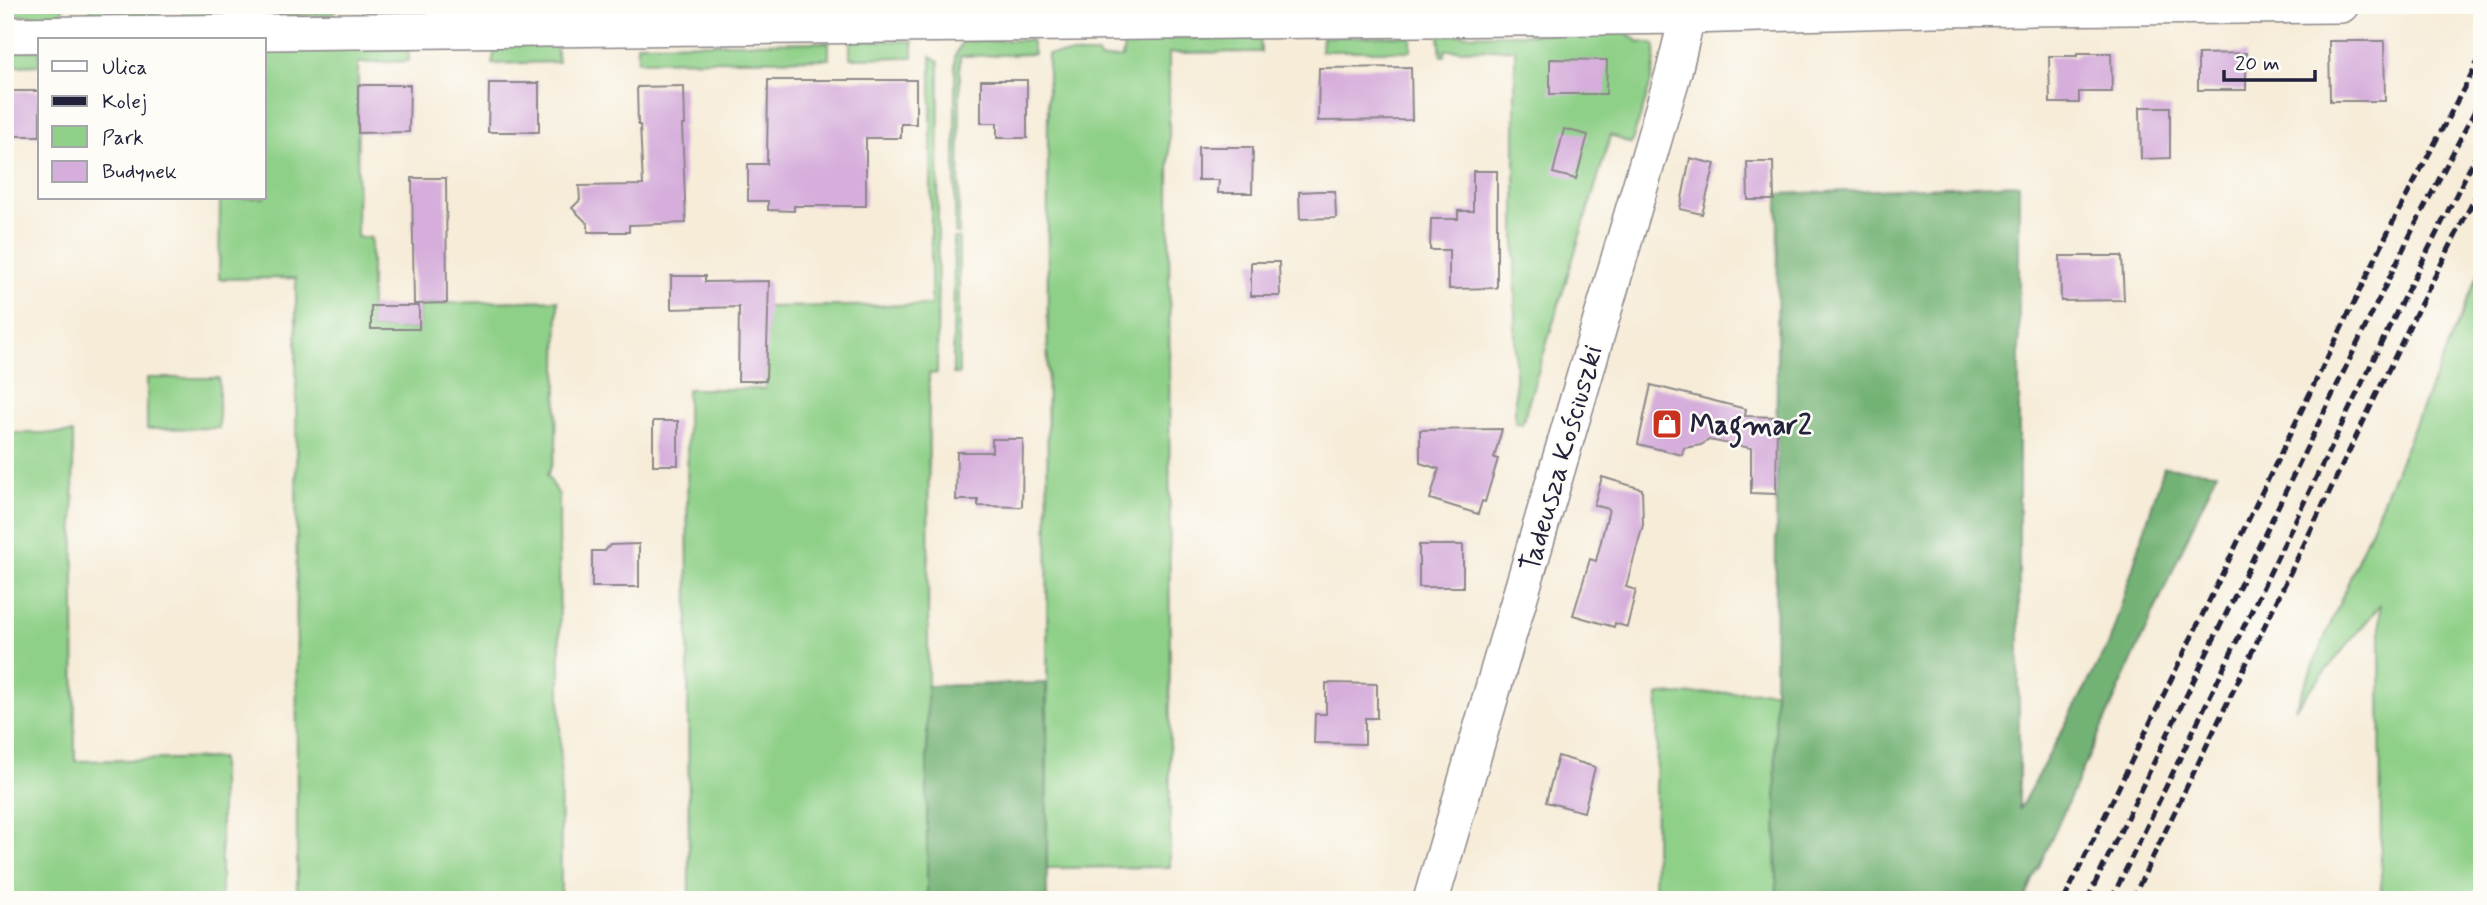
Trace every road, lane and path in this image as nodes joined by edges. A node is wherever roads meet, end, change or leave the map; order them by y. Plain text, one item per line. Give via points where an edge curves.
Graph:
1 (2341, 5) edge
2 (1689, 10) edge
3 (5, 35) edge
4 (1431, 900) edge

1 - 2 street
2 - 3 street
2 - 4 street, Tadeusza Kościuszki

